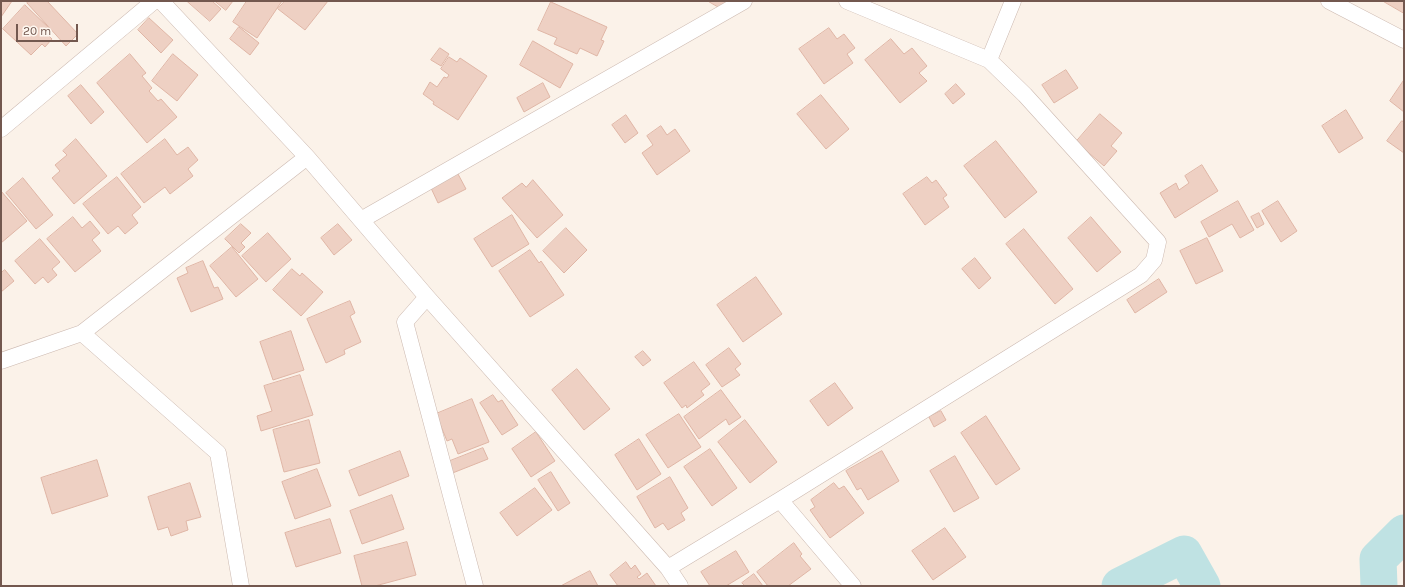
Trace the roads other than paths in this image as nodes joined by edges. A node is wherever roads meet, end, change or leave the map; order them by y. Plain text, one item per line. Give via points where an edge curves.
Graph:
1 (154, 1) edge
2 (161, 1) edge
3 (744, 1) edge
4 (847, 1) edge
5 (1013, 1) edge
6 (1329, 1) edge
7 (1404, 40) edge
8 (989, 60) junction
9 (1, 130) edge
10 (307, 157) junction
11 (361, 220) junction
12 (427, 297) junction
13 (82, 333) junction
14 (1, 361) edge
15 (780, 500) junction
16 (668, 568) junction
17 (241, 586) edge
18 (475, 586) edge
19 (680, 586) edge
20 (853, 586) edge

1 - 9 street
2 - 10 street
3 - 11 street
4 - 8 street
5 - 8 street
6 - 7 street
8 - 15 street via 1025,95 1158,242 1154,260 1141,275
10 - 11 street
10 - 13 street
11 - 12 street
12 - 16 street
12 - 18 street via 405,322
13 - 14 street
13 - 17 street via 218,453
15 - 16 street
15 - 20 street
16 - 19 street

